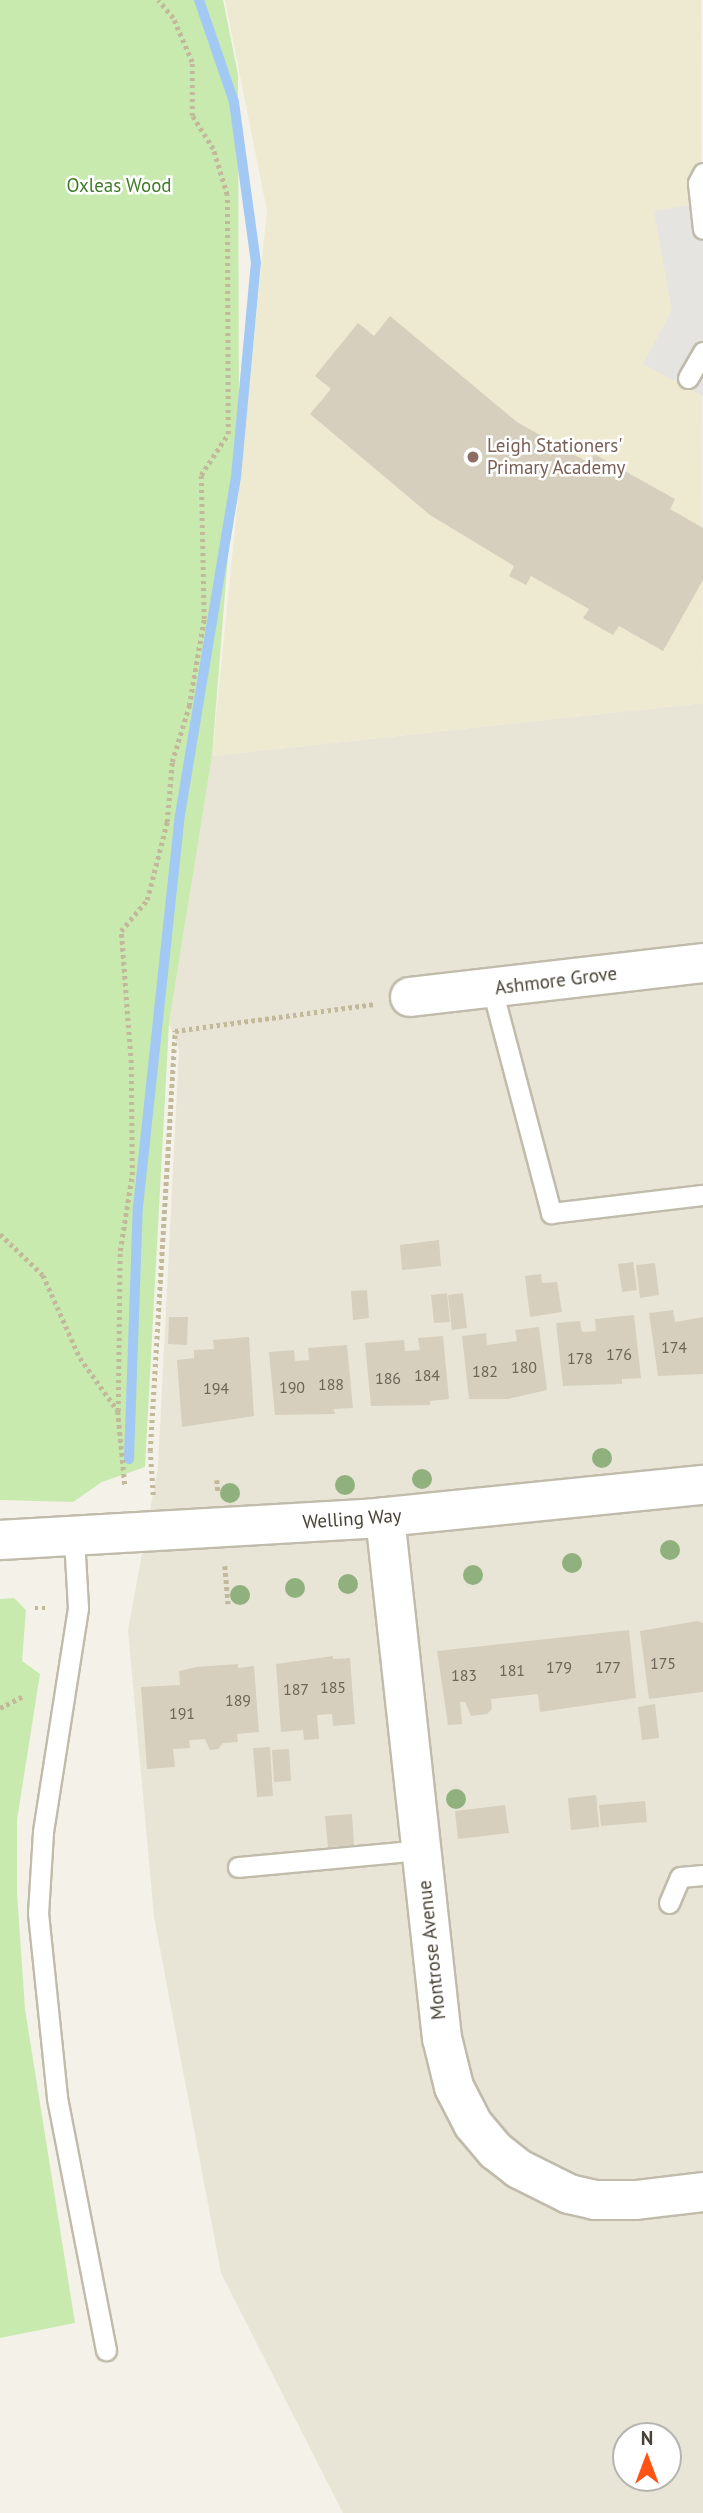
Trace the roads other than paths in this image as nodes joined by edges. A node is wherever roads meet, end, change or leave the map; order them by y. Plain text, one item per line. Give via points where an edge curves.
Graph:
1 (703, 173) edge
2 (703, 229) edge
3 (703, 352) edge
4 (688, 378) dead end
5 (703, 963) edge
6 (492, 989) junction
7 (410, 997) road end
8 (703, 1195) edge
9 (703, 1485) edge
10 (385, 1517) junction
11 (74, 1538) junction
12 (0, 1540) edge
13 (421, 1850) junction
14 (238, 1867) dead end
15 (703, 1875) edge
16 (669, 1903) dead end
17 (703, 2192) edge
18 (106, 2350) dead end

1 - 2 lane via 698,183
3 - 4 lane
5 - 6 street, Ashmore Grove
6 - 7 street, Ashmore Grove
6 - 8 lane via 551,1213
9 - 10 street, Welling Way
10 - 11 street, Welling Way
10 - 13 street, Montrose Avenue
11 - 12 street, Welling Way
11 - 18 lane via 76,1621 43,1832 38,1913 57,2098
13 - 14 lane
13 - 17 street, Montrose Avenue via 442,2038 454,2087 473,2124 519,2169 569,2194 594,2200 636,2200
15 - 16 lane via 680,1877

